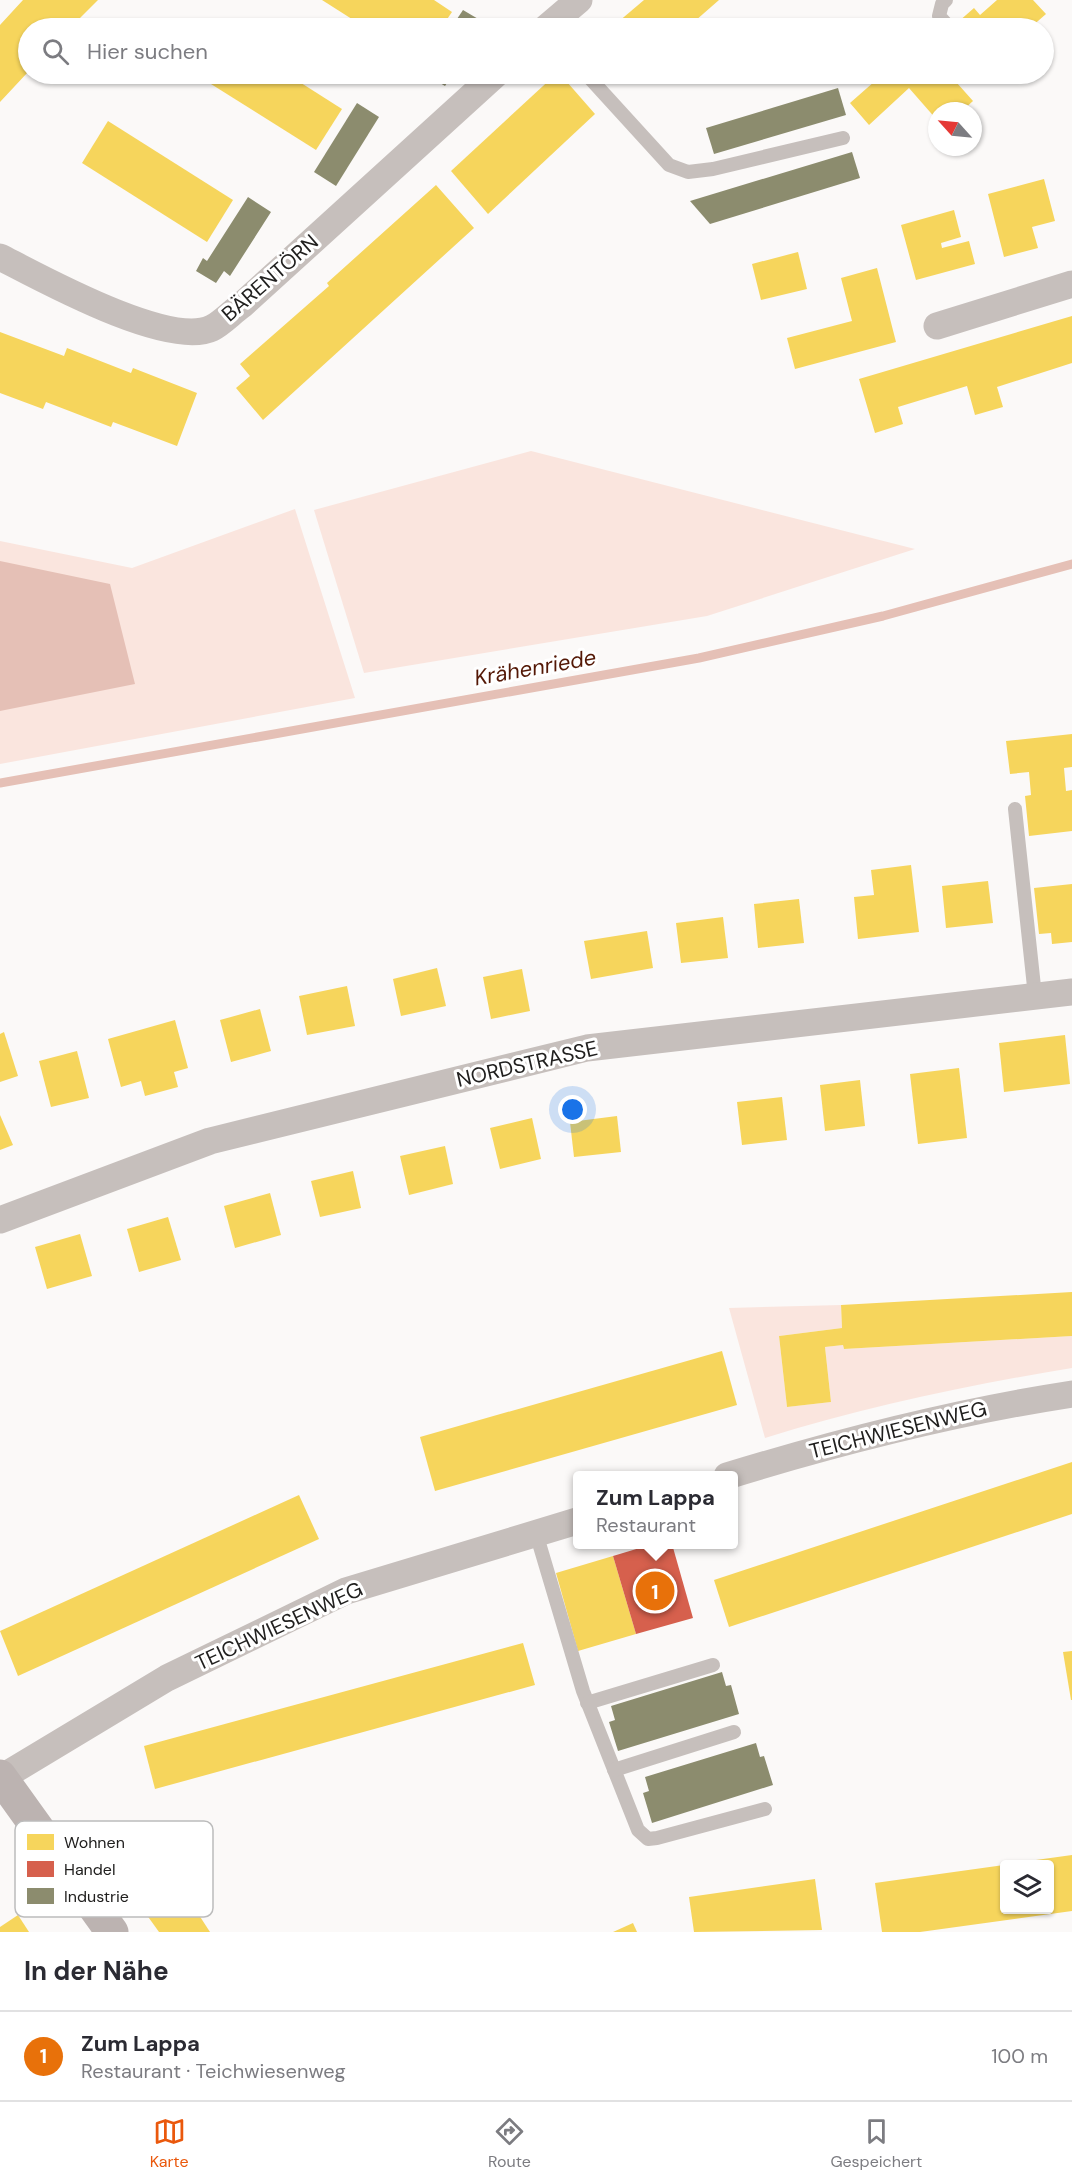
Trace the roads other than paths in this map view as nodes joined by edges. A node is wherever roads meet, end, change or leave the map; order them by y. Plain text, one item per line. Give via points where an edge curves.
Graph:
1 (579, 0) edge
2 (946, 0) edge
3 (558, 18) edge
4 (941, 18) edge
5 (485, 84) edge
6 (595, 84) edge
7 (843, 138) dead end
8 (0, 257) edge
9 (1072, 284) edge
10 (937, 326) dead end
11 (1015, 808) dead end
12 (1072, 992) edge
13 (1035, 996) junction
14 (0, 1220) edge
15 (1072, 1394) edge
16 (738, 1473) edge
17 (573, 1522) edge
18 (536, 1533) junction
19 (713, 1665) dead end
20 (587, 1703) junction
21 (734, 1732) dead end
22 (614, 1770) junction
23 (1, 1777) edge
24 (765, 1809) dead end
25 (33, 1821) edge
26 (101, 1917) edge
27 (112, 1932) edge

1 - 3 street
2 - 4 lane
5 - 8 street, BÄRENTÖRN via 242,305 210,329 178,331 130,318 64,291
6 - 7 lane via 669,165 688,172 713,170
9 - 10 street
11 - 13 lane
12 - 13 street, NORDSTRASSE
13 - 14 street, NORDSTRASSE via 587,1048 210,1141
15 - 16 street, TEICHWIESENWEG via 999,1405 840,1442
17 - 18 street, TEICHWIESENWEG
18 - 20 lane
18 - 23 street, TEICHWIESENWEG via 346,1591 167,1678
19 - 20 lane
20 - 22 lane
21 - 22 lane
22 - 24 lane via 638,1830 648,1839
23 - 25 street
26 - 27 street

